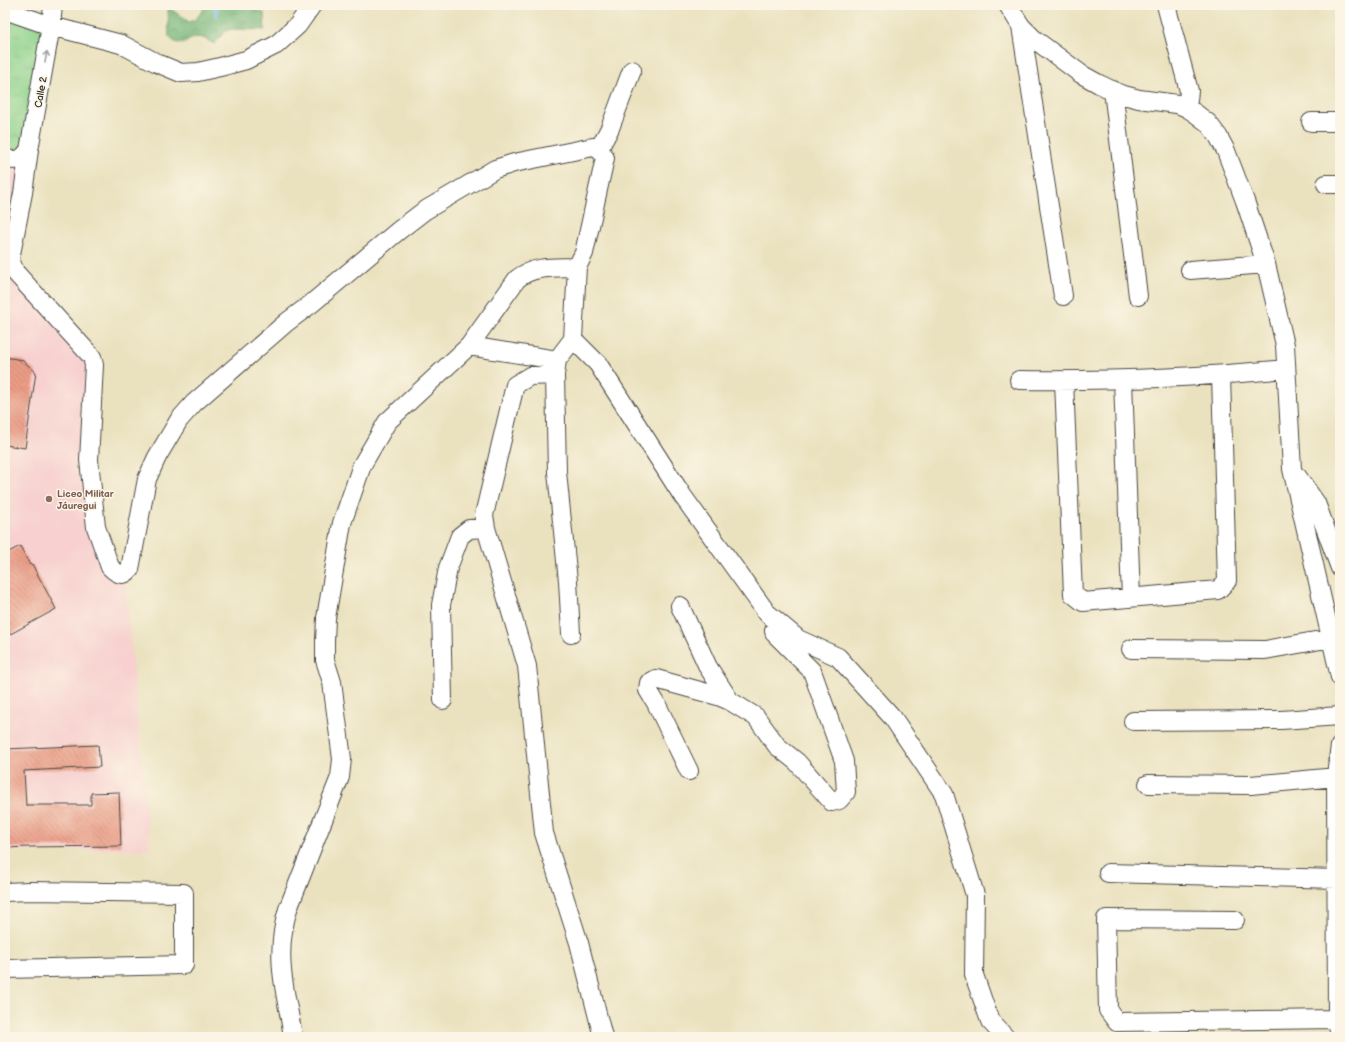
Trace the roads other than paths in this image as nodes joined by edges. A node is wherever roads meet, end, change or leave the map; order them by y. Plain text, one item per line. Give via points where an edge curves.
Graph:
1 (53, 5) edge
2 (312, 5) edge
3 (1008, 5) edge
4 (1166, 5) edge
5 (5, 10) edge
6 (51, 26) junction
7 (1021, 26) junction
8 (632, 70) dead end
9 (1113, 90) junction
10 (1186, 108) junction
11 (1311, 122) dead end
12 (1340, 122) edge
13 (599, 149) junction
14 (29, 150) junction
15 (5, 159) edge
16 (1266, 264) junction
17 (577, 267) junction
18 (1190, 270) dead end
19 (1063, 296) dead end
20 (1138, 296) dead end
21 (573, 339) junction
22 (468, 346) junction
23 (556, 368) junction
24 (1286, 369) junction
25 (1220, 375) junction
26 (1019, 380) dead end
27 (1064, 380) junction
28 (1123, 380) junction
29 (1292, 469) junction
30 (486, 528) junction
31 (1340, 568) edge
32 (1131, 598) junction
33 (680, 606) dead end
34 (767, 613) junction
35 (570, 634) dead end
36 (1332, 638) junction
37 (1131, 649) dead end
38 (1340, 677) edge
39 (443, 700) dead end
40 (730, 701) junction
41 (1340, 716) edge
42 (1133, 721) dead end
43 (1340, 746) edge
44 (689, 771) dead end
45 (1336, 777) junction
46 (1148, 784) dead end
47 (1108, 873) dead end
48 (1337, 878) junction
49 (5, 892) edge
50 (1235, 920) dead end
51 (5, 969) edge
52 (1337, 1019) junction
53 (293, 1037) edge
54 (602, 1037) edge
55 (1005, 1037) edge
56 (1340, 1037) edge

1 - 6 street, Calle 2
2 - 6 street via 298,25 276,45 246,60 198,72 181,73 121,44
3 - 7 street
4 - 10 street via 1189,92
5 - 6 street
14 -> 6 street, Calle 2
7 - 9 street via 1034,39 1081,74
7 - 19 street
8 - 13 street via 610,128
9 - 10 street via 1139,100 1177,104
9 - 20 street
10 - 16 street via 1208,124 1226,151
11 - 12 street
13 - 14 street, Calle 2 via 593,147 496,169 424,211 287,322 194,403 179,420 157,457 144,491 131,566 128,572 119,574 110,567 96,527 89,460 94,365 92,357 15,272 10,259
13 - 17 street via 605,158 584,253
14 - 15 street via 16,161
16 - 18 street
16 - 24 street via 1285,345
17 - 21 street
17 - 22 street via 539,268 517,279
21 - 23 street
21 - 34 street via 598,364 682,495
22 - 23 street
22 - 53 street via 387,422 362,465 342,523 324,641 342,759 336,792 283,925 282,969
23 - 30 street via 530,376 515,385 484,515
23 - 35 street via 557,472 568,581
24 - 25 street
24 - 29 street
25 - 28 street
25 - 32 street via 1227,581 1218,590
26 - 27 street
27 - 28 street
27 - 32 street via 1073,594 1083,602
28 - 32 street
29 - 31 street via 1316,503
29 - 36 street
30 - 39 street via 469,529 460,536 448,568 441,605
30 - 54 street via 527,666 544,833 579,943
33 - 40 street via 708,667
34 - 40 street via 775,634 812,671 844,761 846,792 839,800 832,802 797,762 777,746 756,717
34 - 55 street via 798,639 838,657 894,718 944,794 975,895 974,975 990,1021
36 - 37 street via 1265,650
36 - 38 street
40 - 44 street via 656,679 649,683 648,690
41 - 42 street via 1281,720
43 - 45 street
45 - 46 street via 1251,785
45 - 48 street
47 - 48 street
48 - 52 street
49 - 51 street via 184,893 184,966
50 - 52 street via 1106,919 1108,1010 1117,1022
52 - 56 street

